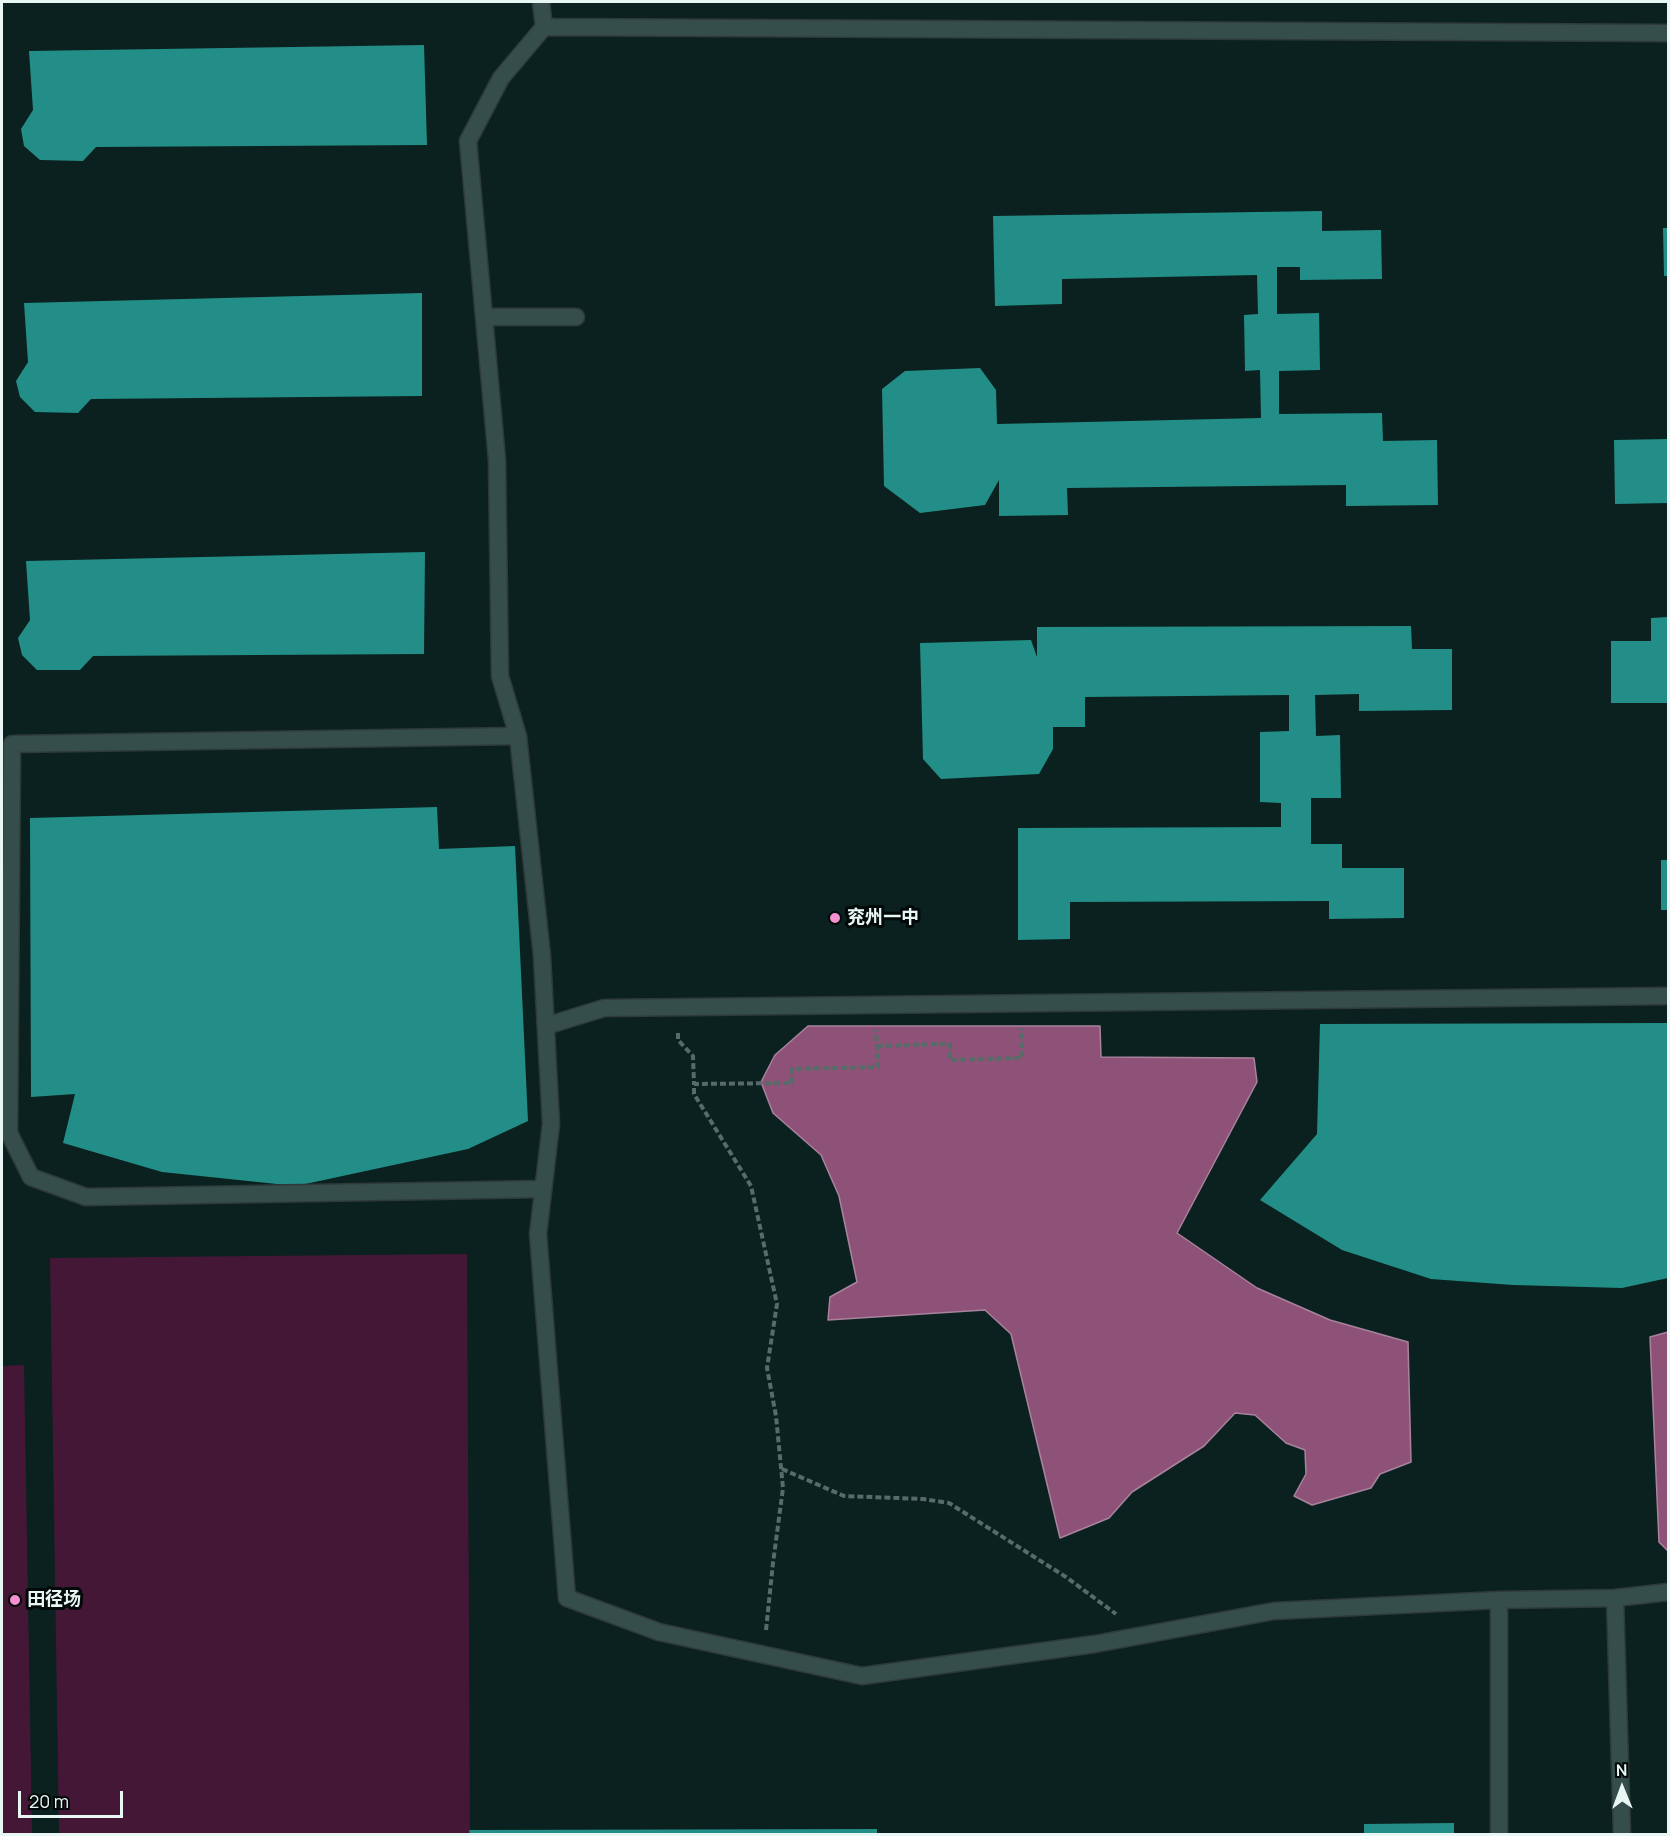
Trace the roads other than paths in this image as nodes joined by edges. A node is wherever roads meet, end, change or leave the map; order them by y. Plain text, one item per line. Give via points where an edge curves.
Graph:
1 (541, 2) edge
2 (544, 27) junction
3 (1668, 33) edge
4 (484, 317) junction
5 (576, 317) dead end
6 (518, 736) junction
7 (1668, 996) edge
8 (546, 1026) junction
9 (543, 1189) junction
10 (1668, 1592) edge
11 (1615, 1598) junction
12 (1499, 1600) junction
13 (1499, 1834) edge
14 (1622, 1834) edge

1 - 2 lane
2 - 3 lane
2 - 4 lane via 501,78 468,141
4 - 5 lane
4 - 6 lane via 497,460 500,676
6 - 8 lane
6 - 9 lane via 12,744 9,1133 31,1177 86,1197
7 - 8 lane via 604,1008
8 - 9 lane via 551,1124
9 - 12 lane via 538,1234 567,1598 659,1632 862,1676 1122,1639 1274,1611
10 - 11 lane
11 - 12 lane
11 - 14 lane
12 - 13 lane

